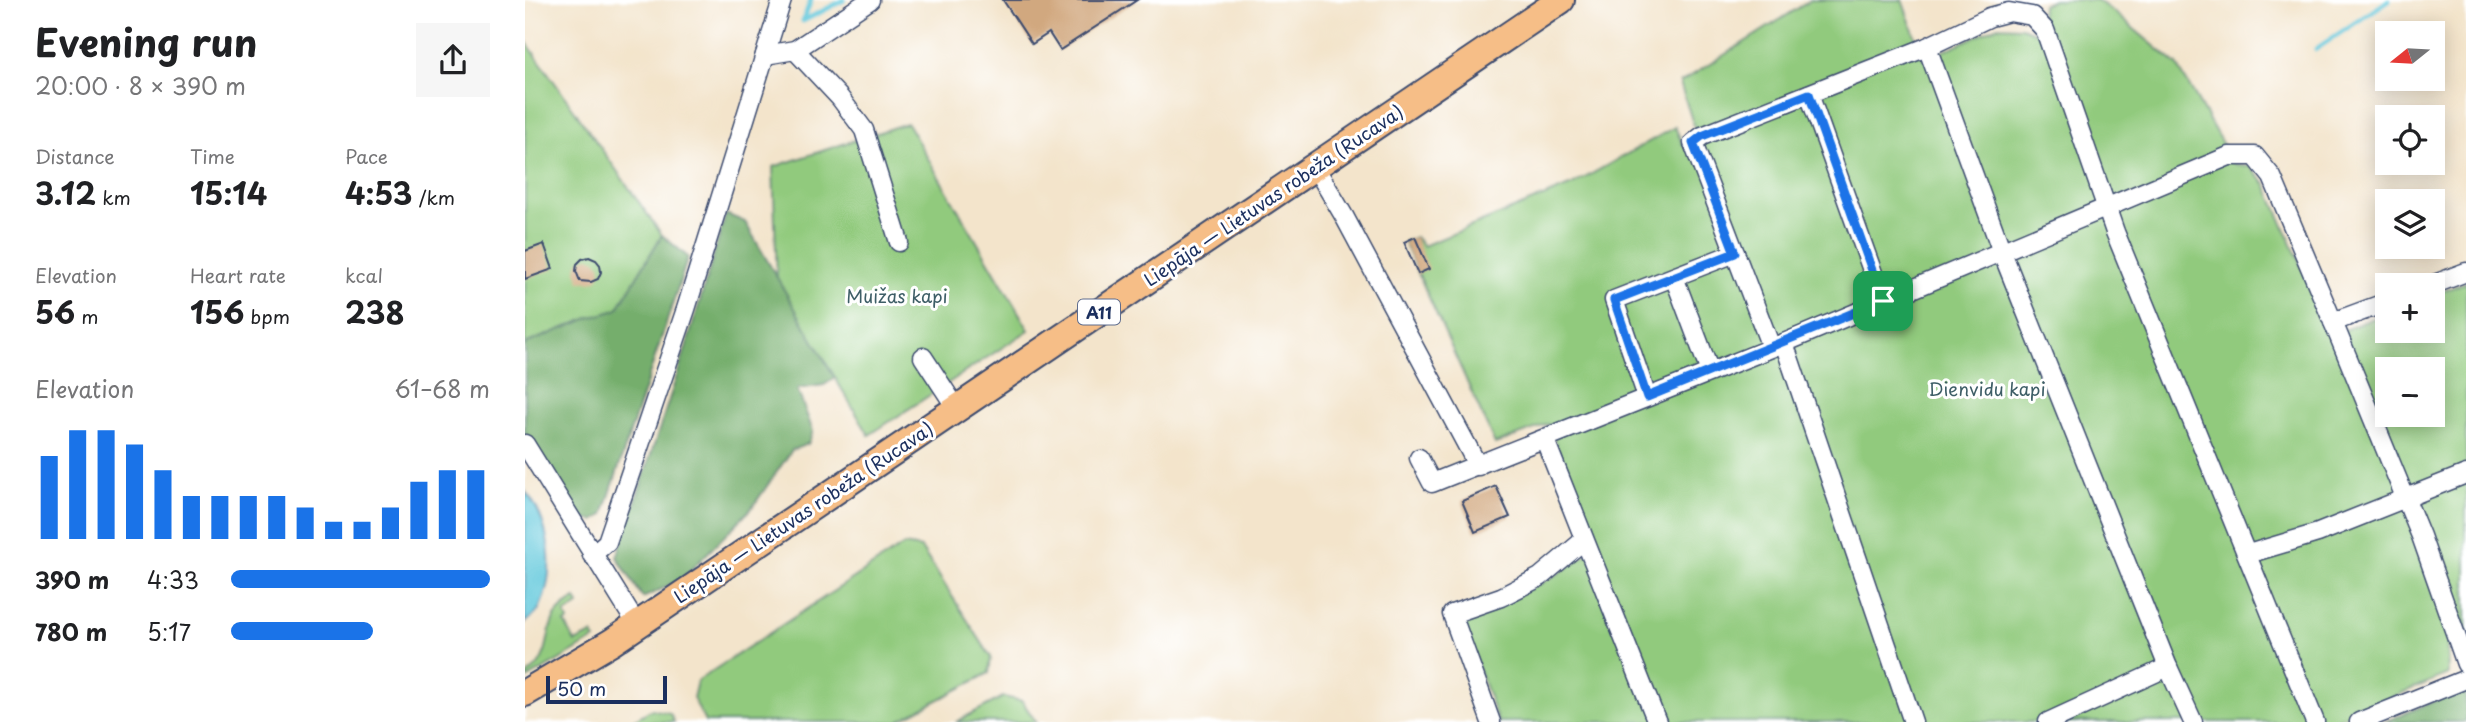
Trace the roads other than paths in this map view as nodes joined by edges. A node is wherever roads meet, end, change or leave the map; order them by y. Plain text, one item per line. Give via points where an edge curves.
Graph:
1 (782, 0) edge
2 (870, 0) edge
3 (1561, 0) edge
4 (1927, 47) junction
5 (795, 50) junction
6 (765, 55) junction
7 (1809, 94) junction
8 (1315, 167) junction
9 (2107, 207) junction
10 (899, 242) dead end
11 (2002, 252) junction
12 (1735, 253) junction
13 (2466, 272) edge
14 (1674, 277) junction
15 (2445, 280) edge
16 (1883, 301) junction
17 (2375, 306) edge
18 (2333, 322) junction
19 (1777, 345) junction
20 (923, 357) dead end
21 (1710, 372) junction
22 (1647, 397) junction
23 (957, 409) junction
24 (1545, 440) junction
25 (525, 444) edge
26 (1419, 458) dead end
27 (1478, 466) junction
28 (2466, 474) edge
29 (2405, 498) junction
30 (1584, 540) junction
31 (2248, 554) junction
32 (592, 555) junction
33 (637, 625) junction
34 (2465, 665) edge
35 (2168, 667) junction
36 (525, 694) edge
37 (1491, 722) edge
38 (1657, 722) edge
39 (1913, 722) edge
40 (2048, 722) edge
41 (2193, 722) edge
42 (2315, 722) edge
43 (2359, 722) edge

1 - 6 street
2 - 5 street
3 - 8 highway, Liepāja — Lietuvas robeža (Rucava) / A11
4 - 7 street
4 - 9 street via 1990,17 2009,12 2032,16 2045,30
4 - 11 street
5 - 6 street
5 - 10 street via 864,130
6 - 32 street via 607,542
7 - 12 street via 1693,143
7 - 16 street
8 - 23 highway, Liepāja — Lietuvas robeža (Rucava) / A11
8 - 27 street
9 - 11 street
9 - 18 street via 2229,156 2255,156 2272,177
9 - 31 street
11 - 16 street
11 - 35 street
12 - 14 street
12 - 19 street
13 - 15 street
14 - 21 street
14 - 22 street via 1614,300
16 - 19 street
17 - 18 street
18 - 29 street
19 - 21 street
19 - 39 street
20 - 23 street
21 - 22 street
22 - 24 street
23 - 33 highway, Liepāja — Lietuvas robeža (Rucava) / A11
24 - 27 street
24 - 30 street
25 - 32 street
26 - 27 street via 1432,483
28 - 29 street
29 - 31 street via 2318,533
29 - 34 street
30 - 37 street via 1540,577 1452,614
30 - 38 street
31 - 42 street
32 - 33 street
33 - 36 highway, A11
34 - 43 street
35 - 40 street
35 - 41 street

